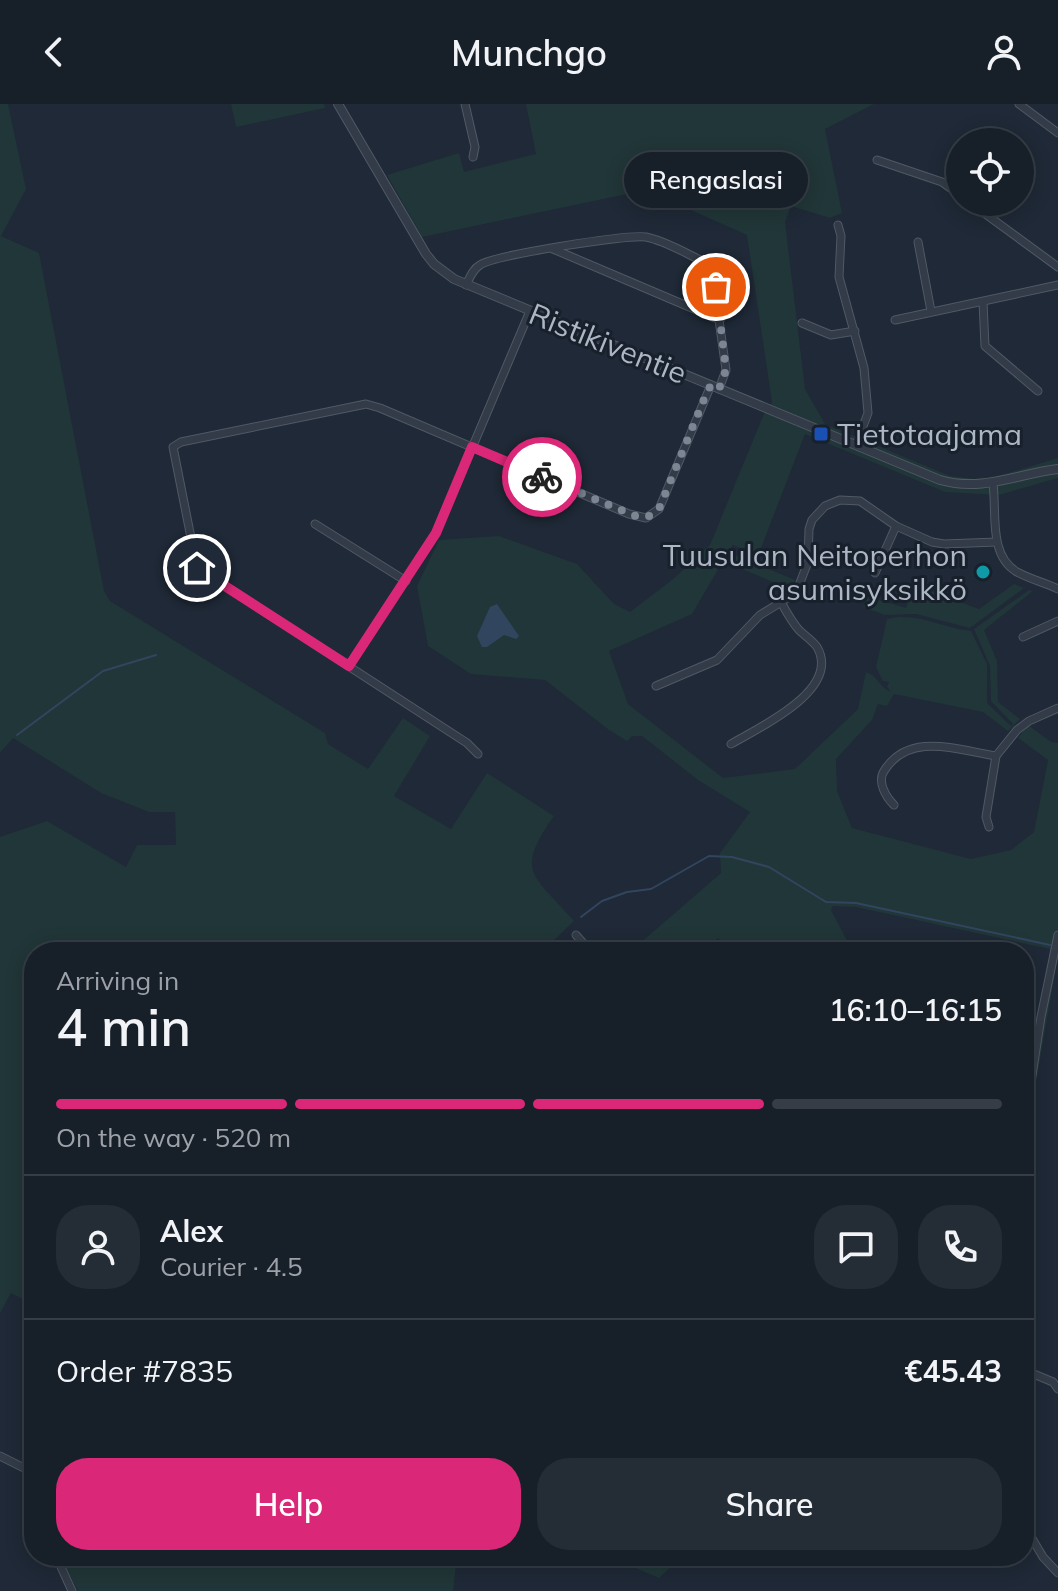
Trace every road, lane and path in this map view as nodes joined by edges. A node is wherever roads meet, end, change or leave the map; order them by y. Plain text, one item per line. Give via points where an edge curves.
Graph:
1 (338, 104) edge
2 (465, 104) edge
3 (1019, 104) edge
4 (1058, 133) edge
5 (473, 157) dead end
6 (877, 160) dead end
7 (946, 185) edge
8 (988, 216) edge
9 (838, 225) dead end
10 (918, 242) dead end
11 (551, 248) junction
12 (1058, 267) edge
13 (466, 285) junction
14 (1058, 285) edge
15 (983, 302) junction
16 (530, 311) junction
17 (931, 311) junction
18 (720, 320) junction
19 (895, 320) dead end
20 (802, 323) dead end
21 (855, 331) junction
22 (715, 387) junction
23 (1038, 391) dead end
24 (856, 445) junction
25 (472, 447) junction
26 (1057, 468) edge
27 (993, 484) junction
28 (315, 524) dead end
29 (896, 526) junction
30 (997, 542) junction
31 (875, 573) dead end
32 (406, 581) junction
33 (1058, 589) edge
34 (782, 604) junction
35 (1058, 621) edge
36 (1023, 637) dead end
37 (349, 666) junction
38 (656, 686) dead end
39 (1058, 708) edge
40 (731, 744) dead end
41 (478, 754) dead end
42 (996, 756) junction
43 (894, 805) dead end
44 (989, 827) dead end
45 (576, 935) dead end
46 (1058, 935) edge
47 (582, 942) edge
48 (1034, 1062) edge
49 (1034, 1373) edge
50 (1058, 1389) edge
51 (0, 1456) edge
52 (24, 1468) edge
53 (1034, 1542) edge
54 (61, 1566) edge
55 (1058, 1573) edge
56 (72, 1591) edge

1 - 13 street, Ristikiventie via 426,254
2 - 5 street
3 - 4 street
6 - 7 street
8 - 12 street
9 - 21 street via 839,277
10 - 17 street
11 - 13 street via 488,261
11 - 18 street
11 - 18 street via 648,238 709,264
13 - 16 street, Ristikiventie
14 - 15 street
15 - 17 street
15 - 23 street via 985,346
16 - 22 street, Ristikiventie
16 - 25 street
17 - 19 street
18 - 22 street via 726,370
20 - 21 street via 831,335
21 - 24 street via 868,413
22 - 24 street, Ristikiventie
22 - 25 street via 659,509 646,518
24 - 27 street, Ristikiventie via 954,484
25 - 32 street via 436,533
25 - 37 street via 366,404 173,447 197,568
26 - 27 street, Ristikiventie
27 - 30 street
28 - 32 street
29 - 30 street via 944,544
29 - 31 street
29 - 34 street via 860,501 825,506 812,520 808,562 796,593
30 - 33 street via 1015,571
32 - 37 street
34 - 38 street via 760,615 717,660
34 - 40 street via 817,646 819,677 791,709
35 - 36 street
37 - 41 street
39 - 42 street via 1017,730
42 - 43 street via 932,745 904,750 881,774
42 - 44 street
45 - 47 street
46 - 48 street
49 - 50 street
51 - 52 street
53 - 55 street
54 - 56 street

